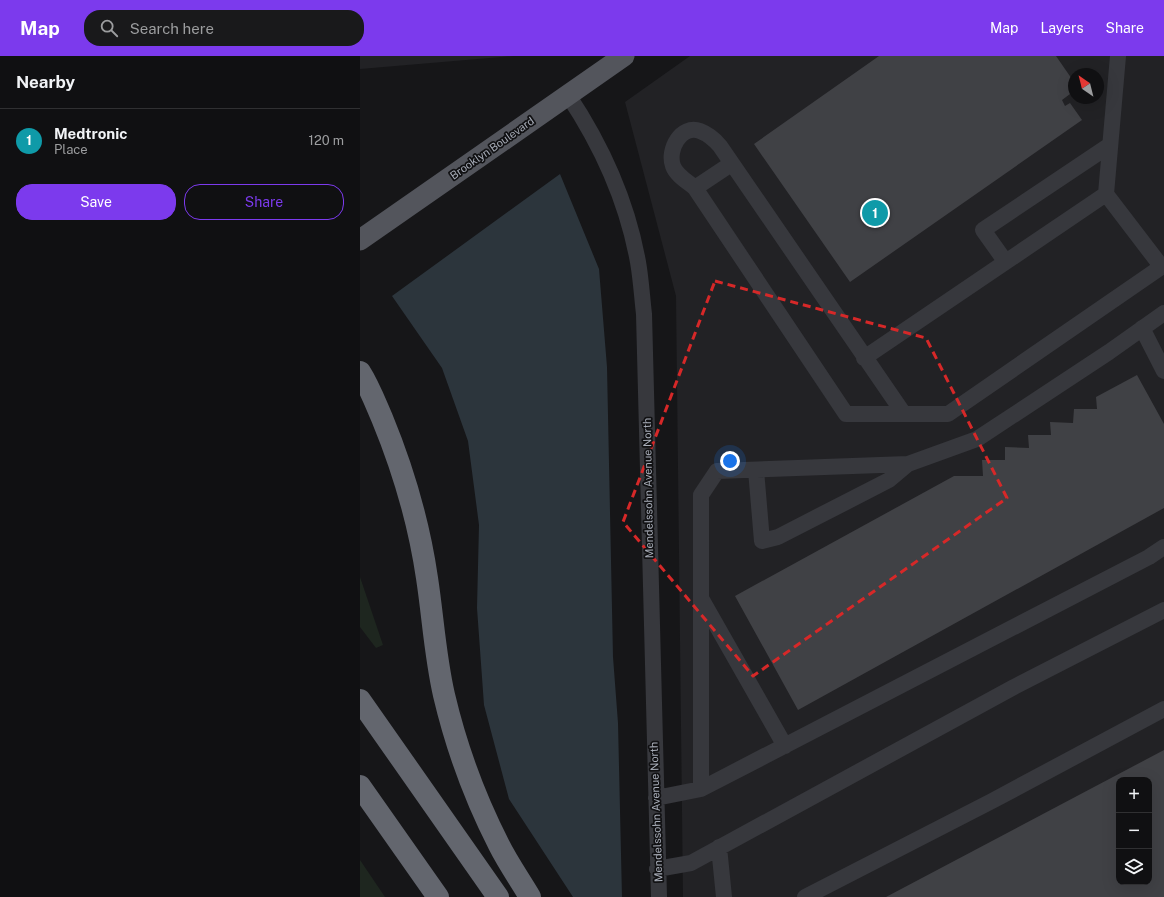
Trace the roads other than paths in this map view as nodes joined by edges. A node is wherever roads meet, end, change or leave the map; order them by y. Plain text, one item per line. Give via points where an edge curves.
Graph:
1 (624, 56) edge
2 (1118, 56) edge
3 (568, 95) junction
4 (1110, 145) junction
5 (731, 164) junction
6 (695, 188) junction
7 (1106, 194) junction
8 (360, 240) edge
9 (1006, 261) junction
10 (1163, 266) edge
11 (1164, 313) edge
12 (1142, 328) junction
13 (864, 358) junction
14 (1164, 371) edge
15 (360, 372) edge
16 (904, 414) junction
17 (908, 464) junction
18 (756, 470) junction
19 (1164, 547) edge
20 (702, 599) junction
21 (1164, 610) edge
22 (360, 700) edge
23 (1164, 709) edge
24 (785, 746) junction
25 (360, 786) edge
26 (701, 789) junction
27 (656, 798) junction
28 (719, 847) junction
29 (657, 869) junction
30 (438, 897) edge
31 (498, 897) edge
32 (530, 897) edge
33 (659, 897) edge
34 (724, 897) edge
35 (805, 897) edge

1 - 3 main road, Brooklyn Boulevard
2 - 4 street
3 - 8 main road, Brooklyn Boulevard
3 - 27 street, Mendelssohn Avenue North via 589,126 610,167 625,210 638,262 644,314
4 - 7 street
4 - 9 street via 983,230
5 - 6 street
5 - 6 street via 713,138 699,130 687,132 677,139 672,152 673,166
5 - 13 street
6 - 16 street via 846,414
7 - 9 street
7 - 10 street
9 - 13 street
10 - 16 street via 948,414
11 - 12 street
12 - 14 street
12 - 17 street via 977,439
13 - 16 street
15 - 32 highway via 392,444 411,501 427,577 432,626 443,688 459,748 499,846
17 - 18 street
17 - 18 street via 889,480 778,537 762,541
18 - 20 street via 717,471 701,495
19 - 24 street
20 - 24 street
20 - 26 street
21 - 28 street via 1014,687
22 - 31 highway
23 - 35 street
24 - 26 street
25 - 30 highway
26 - 27 street
27 - 29 street, Mendelssohn Avenue North
28 - 29 street via 691,863
28 - 34 street
29 - 33 street, Mendelssohn Avenue North

